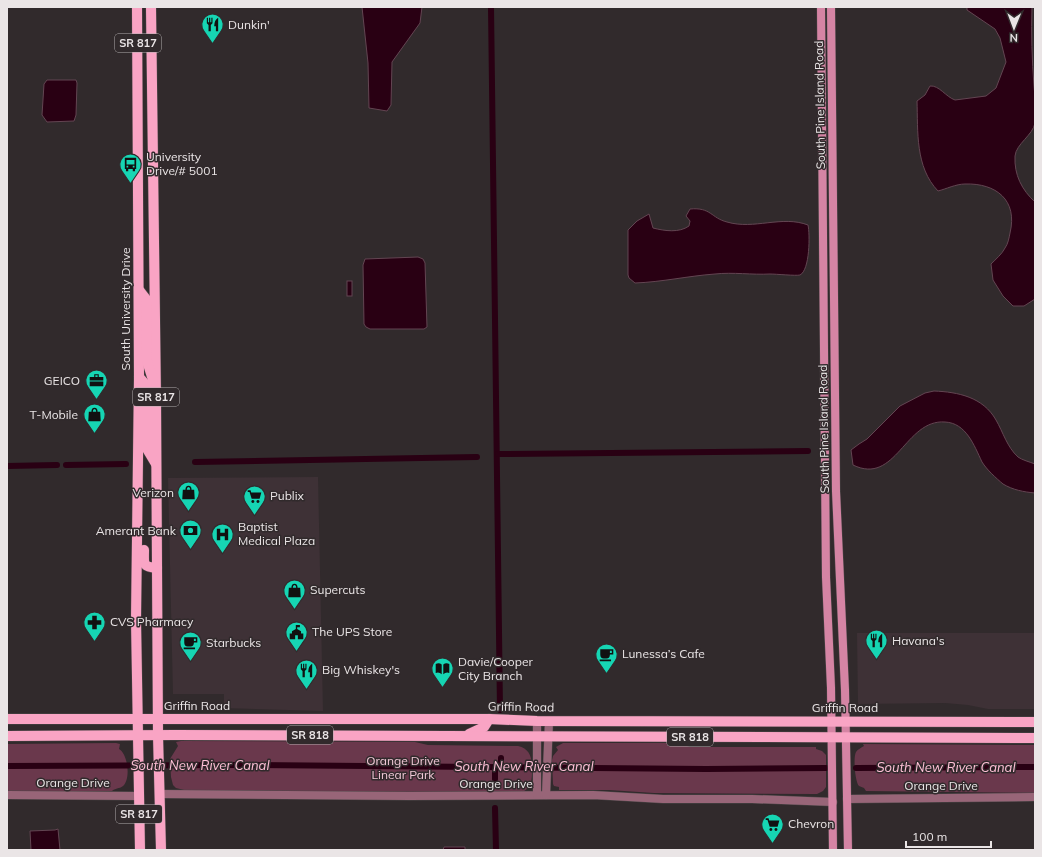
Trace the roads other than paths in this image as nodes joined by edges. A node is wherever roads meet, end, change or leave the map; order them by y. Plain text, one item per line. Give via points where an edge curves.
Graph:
1 (138, 7) edge
2 (151, 7) edge
3 (820, 7) edge
4 (831, 7) edge
5 (138, 80) junction
6 (152, 81) junction
7 (152, 157) junction
8 (139, 290) junction
9 (823, 300) junction
10 (834, 300) junction
11 (139, 377) junction
12 (156, 398) junction
13 (156, 464) junction
14 (138, 481) junction
15 (157, 568) junction
16 (158, 718) junction
17 (7, 719) edge
18 (138, 719) junction
19 (489, 719) junction
20 (537, 721) junction
21 (549, 721) junction
22 (832, 721) junction
23 (846, 721) junction
24 (1035, 722) edge
25 (138, 735) junction
26 (158, 735) junction
27 (7, 736) edge
28 (461, 736) junction
29 (832, 737) junction
30 (846, 737) junction
31 (1035, 738) edge
32 (537, 741) junction
33 (548, 741) junction
34 (159, 794) junction
35 (7, 795) edge
36 (537, 795) junction
37 (546, 795) junction
38 (138, 796) junction
39 (1035, 797) edge
40 (847, 799) junction
41 (833, 802) junction
42 (140, 850) edge
43 (161, 850) edge
44 (833, 850) edge
45 (848, 850) edge

1 - 5 main road, South University Drive / SR 817
1 - 6 main road via 144,19 146,64
2 - 6 main road, SR 817
3 - 9 main road, South Pine Island Road
4 - 10 main road, South Pine Island Road
5 - 7 main road via 144,94 145,148
5 - 8 main road, South University Drive / SR 817
6 - 7 main road, SR 817
7 - 12 main road, SR 817
8 - 11 main road, South University Drive / SR 817
8 - 12 main road via 146,299 147,361
9 - 10 main road
9 - 22 main road, South Pine Island Road via 826,577
10 - 23 main road, South Pine Island Road via 836,491
11 - 13 main road via 147,386 147,449
11 - 14 main road, South University Drive / SR 817
12 - 13 main road, SR 817
13 - 15 main road, SR 817
14 - 15 main road via 144,503 144,563 147,567
14 - 18 main road, South University Drive / SR 817
15 - 16 main road, SR 817
16 - 18 main road, Griffin Road / SR 818
16 - 19 main road, Griffin Road / SR 818
16 - 26 main road, SR 817
17 - 18 main road, Griffin Road / SR 818
18 - 25 main road, South University Drive / SR 817
19 - 20 main road, Griffin Road / SR 818
19 - 28 main road via 484,727
20 - 21 main road, Griffin Road / SR 818
20 - 32 street
21 - 22 main road, Griffin Road / SR 818
21 - 33 street
22 - 23 main road, Griffin Road / SR 818
22 - 29 main road, South Pine Island Road
23 - 24 main road, Griffin Road / SR 818
23 - 30 main road, South Pine Island Road
25 - 26 main road, SR 818
25 - 27 main road, SR 818
25 - 38 main road, South University Drive / SR 817
26 - 28 main road, SR 818
26 - 34 main road, SR 817
28 - 32 main road, SR 818
29 - 30 main road, SR 818
29 - 33 main road, SR 818
29 - 41 main road, South Pine Island Road
30 - 31 main road, SR 818
30 - 40 main road, South Pine Island Road
32 - 33 main road, SR 818
32 - 36 street
33 - 37 street
34 - 36 street, Orange Drive
34 - 43 main road, SR 817
35 - 38 street, Orange Drive
36 - 37 street, Orange Drive
37 - 41 street, Orange Drive
38 - 42 main road, South University Drive / SR 817
39 - 40 street, Orange Drive
40 - 45 main road, South Pine Island Road
41 - 44 main road, South Pine Island Road

